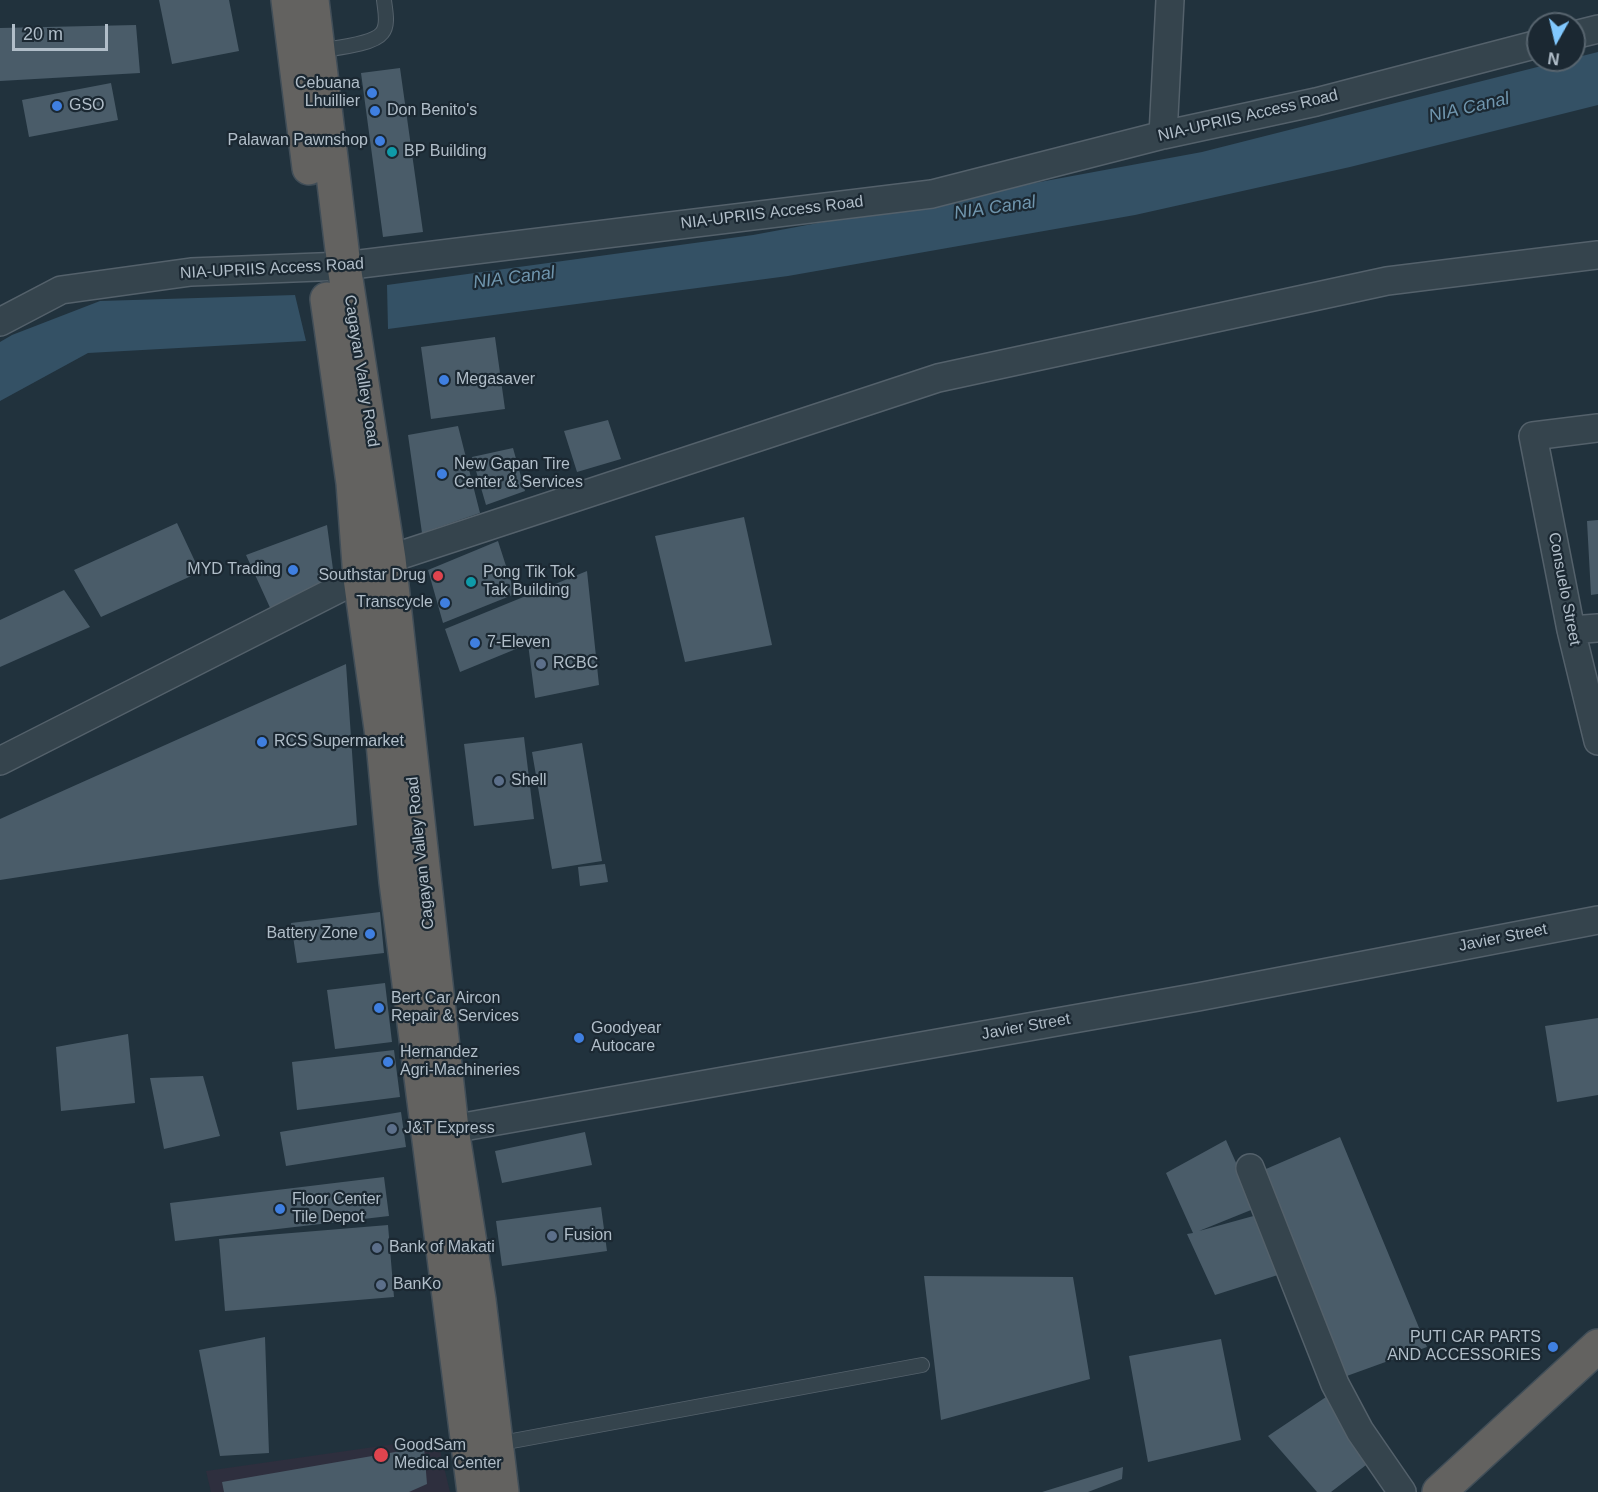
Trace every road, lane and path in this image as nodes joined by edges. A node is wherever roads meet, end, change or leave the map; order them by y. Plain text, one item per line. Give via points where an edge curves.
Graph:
1 (288, 0) edge
2 (312, 0) edge
3 (384, 0) edge
4 (1170, 0) edge
5 (1526, 48) edge
6 (318, 51) junction
7 (1163, 135) junction
8 (1598, 255) edge
9 (334, 267) junction
10 (0, 322) edge
11 (1598, 428) edge
12 (389, 559) junction
13 (360, 578) junction
14 (1598, 627) edge
15 (1571, 630) junction
16 (1598, 741) edge
17 (0, 761) edge
18 (1598, 920) edge
19 (452, 1129) junction
20 (1250, 1168) dead end
21 (1598, 1346) edge
22 (922, 1365) dead end
23 (496, 1444) junction
24 (474, 1492) edge
25 (502, 1492) edge
26 (1402, 1492) edge
27 (1439, 1492) edge

1 - 9 highway, Cagayan Valley Road
2 - 6 highway, Cagayan Valley Road
3 - 6 lane via 386,23 382,33 372,40
4 - 7 street
5 - 7 street, NIA-UPRIIS Access Road via 1316,102
6 - 9 highway, Cagayan Valley Road
7 - 9 street, NIA-UPRIIS Access Road via 932,194
8 - 12 street via 1387,281 938,378
9 - 10 street, NIA-UPRIIS Access Road via 191,272 61,290
9 - 12 highway, Cagayan Valley Road
9 - 13 highway, Cagayan Valley Road
11 - 15 street, Consuelo Street via 1533,436
12 - 13 street
12 - 19 highway, Cagayan Valley Road
13 - 17 street
13 - 24 highway, Cagayan Valley Road
14 - 15 street
15 - 16 street, Consuelo Street
18 - 19 street, Javier Street via 1198,997
19 - 23 highway, Cagayan Valley Road via 479,1300
20 - 26 street via 1335,1384 1360,1431
21 - 27 highway
22 - 23 lane
23 - 25 highway, Cagayan Valley Road

